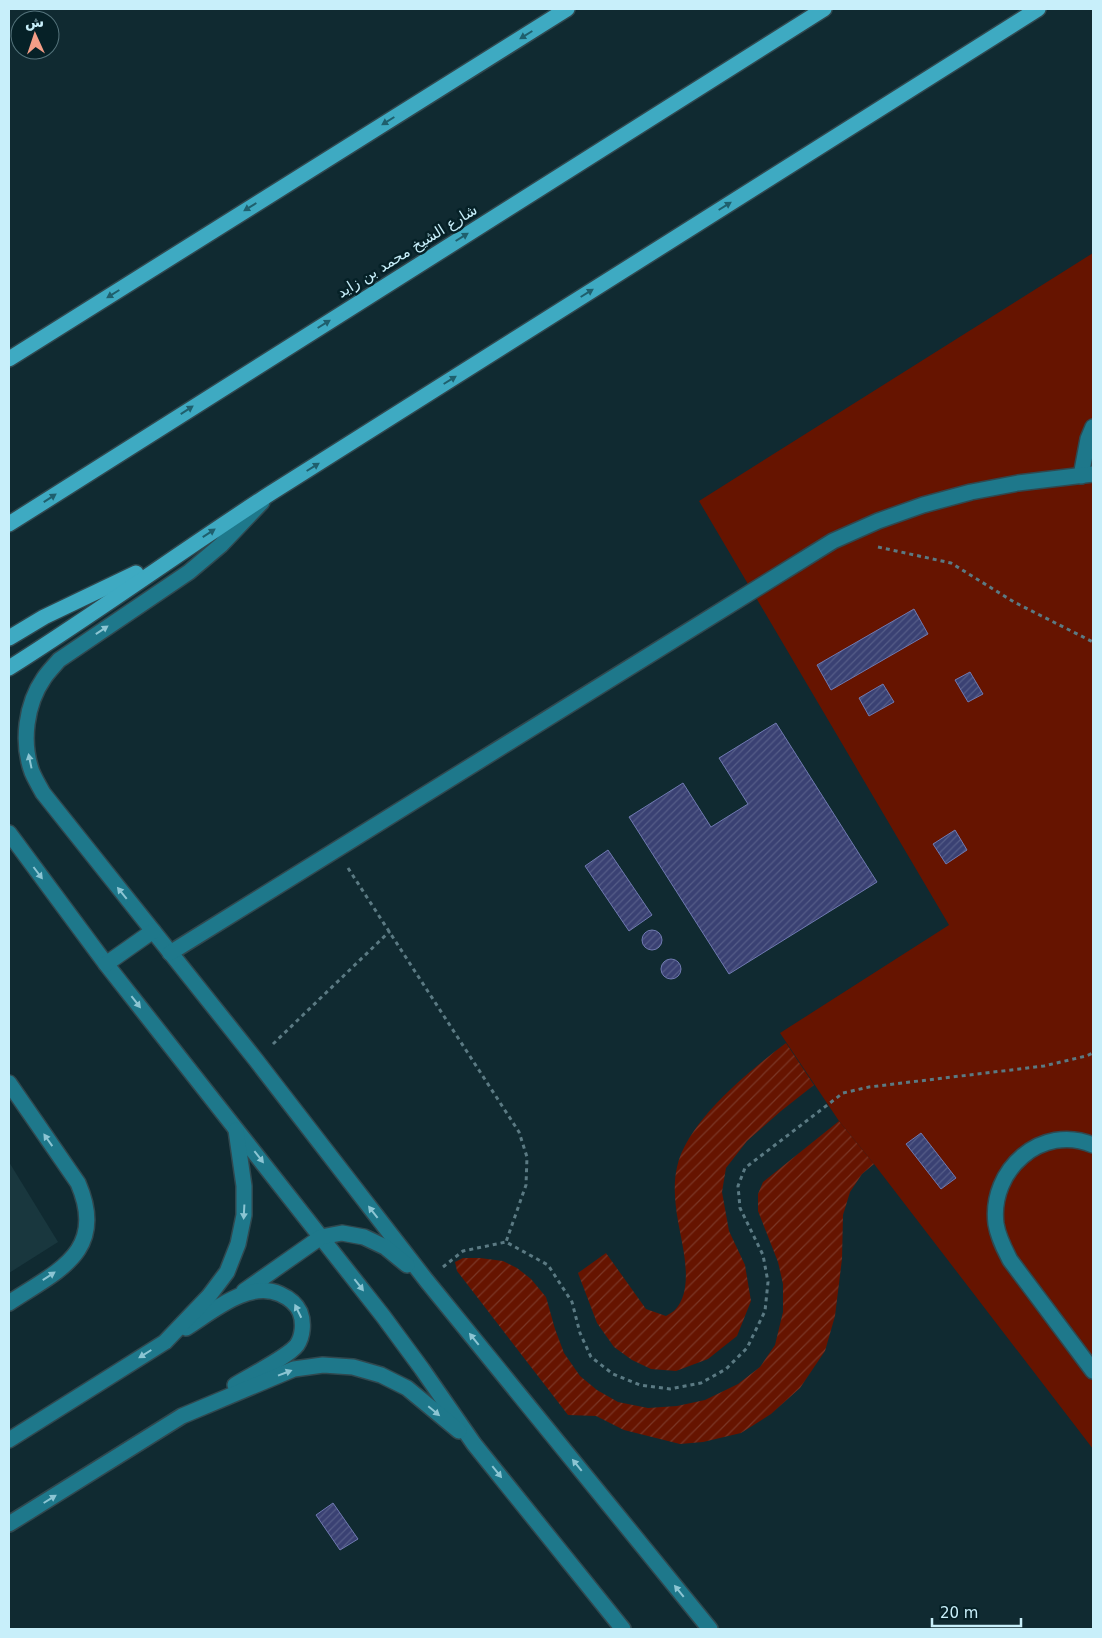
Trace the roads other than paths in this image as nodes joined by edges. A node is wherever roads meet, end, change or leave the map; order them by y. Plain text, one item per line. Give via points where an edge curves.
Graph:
1 (567, 9) edge
2 (824, 9) edge
3 (1038, 9) edge
4 (9, 359) edge
5 (1093, 427) edge
6 (1087, 475) edge
7 (271, 493) junction
8 (9, 524) edge
9 (183, 551) junction
10 (9, 638) edge
11 (9, 668) edge
12 (9, 834) edge
13 (152, 931) junction
14 (170, 953) junction
15 (106, 964) junction
16 (9, 1083) edge
17 (236, 1129) junction
18 (1093, 1145) edge
19 (321, 1237) junction
20 (426, 1280) junction
21 (235, 1297) junction
22 (9, 1303) edge
23 (165, 1342) junction
24 (1093, 1371) edge
25 (182, 1416) junction
26 (9, 1440) edge
27 (474, 1444) junction
28 (9, 1524) edge
29 (623, 1629) edge
30 (710, 1629) edge

1 -> 4 highway
8 -> 2 highway, شارع الشيخ محمد بن زايد
7 -> 3 highway
5 - 6 street via 1088,438
6 - 14 street via 971,492 878,521 833,541
9 -> 7 highway
13 -> 7 street via 43,793 32,771 27,747 27,722 33,699 43,678 59,660 189,572 221,545
9 - 10 highway via 44,617
9 - 11 highway
12 -> 15 street
13 - 14 street
13 - 15 street
20 -> 14 street
15 -> 17 street
22 -> 16 street via 67,1265 80,1250 88,1217 86,1200 78,1184
17 -> 19 street
17 -> 23 street via 244,1186 244,1215 238,1244 227,1272
18 - 24 street via 1064,1139 1044,1143 1026,1153 1011,1167 1002,1185 996,1204 996,1223 1000,1242 1010,1260
19 - 20 street via 342,1233 364,1237 385,1248
19 - 21 street
19 -> 27 street via 417,1362
30 -> 20 street
21 - 23 street
25 -> 21 street via 288,1353 302,1335 300,1313 286,1297 274,1291 261,1290
23 -> 26 street
25 -> 27 street via 294,1369 323,1365 353,1367 381,1375 407,1388
28 -> 25 street
27 -> 29 street

